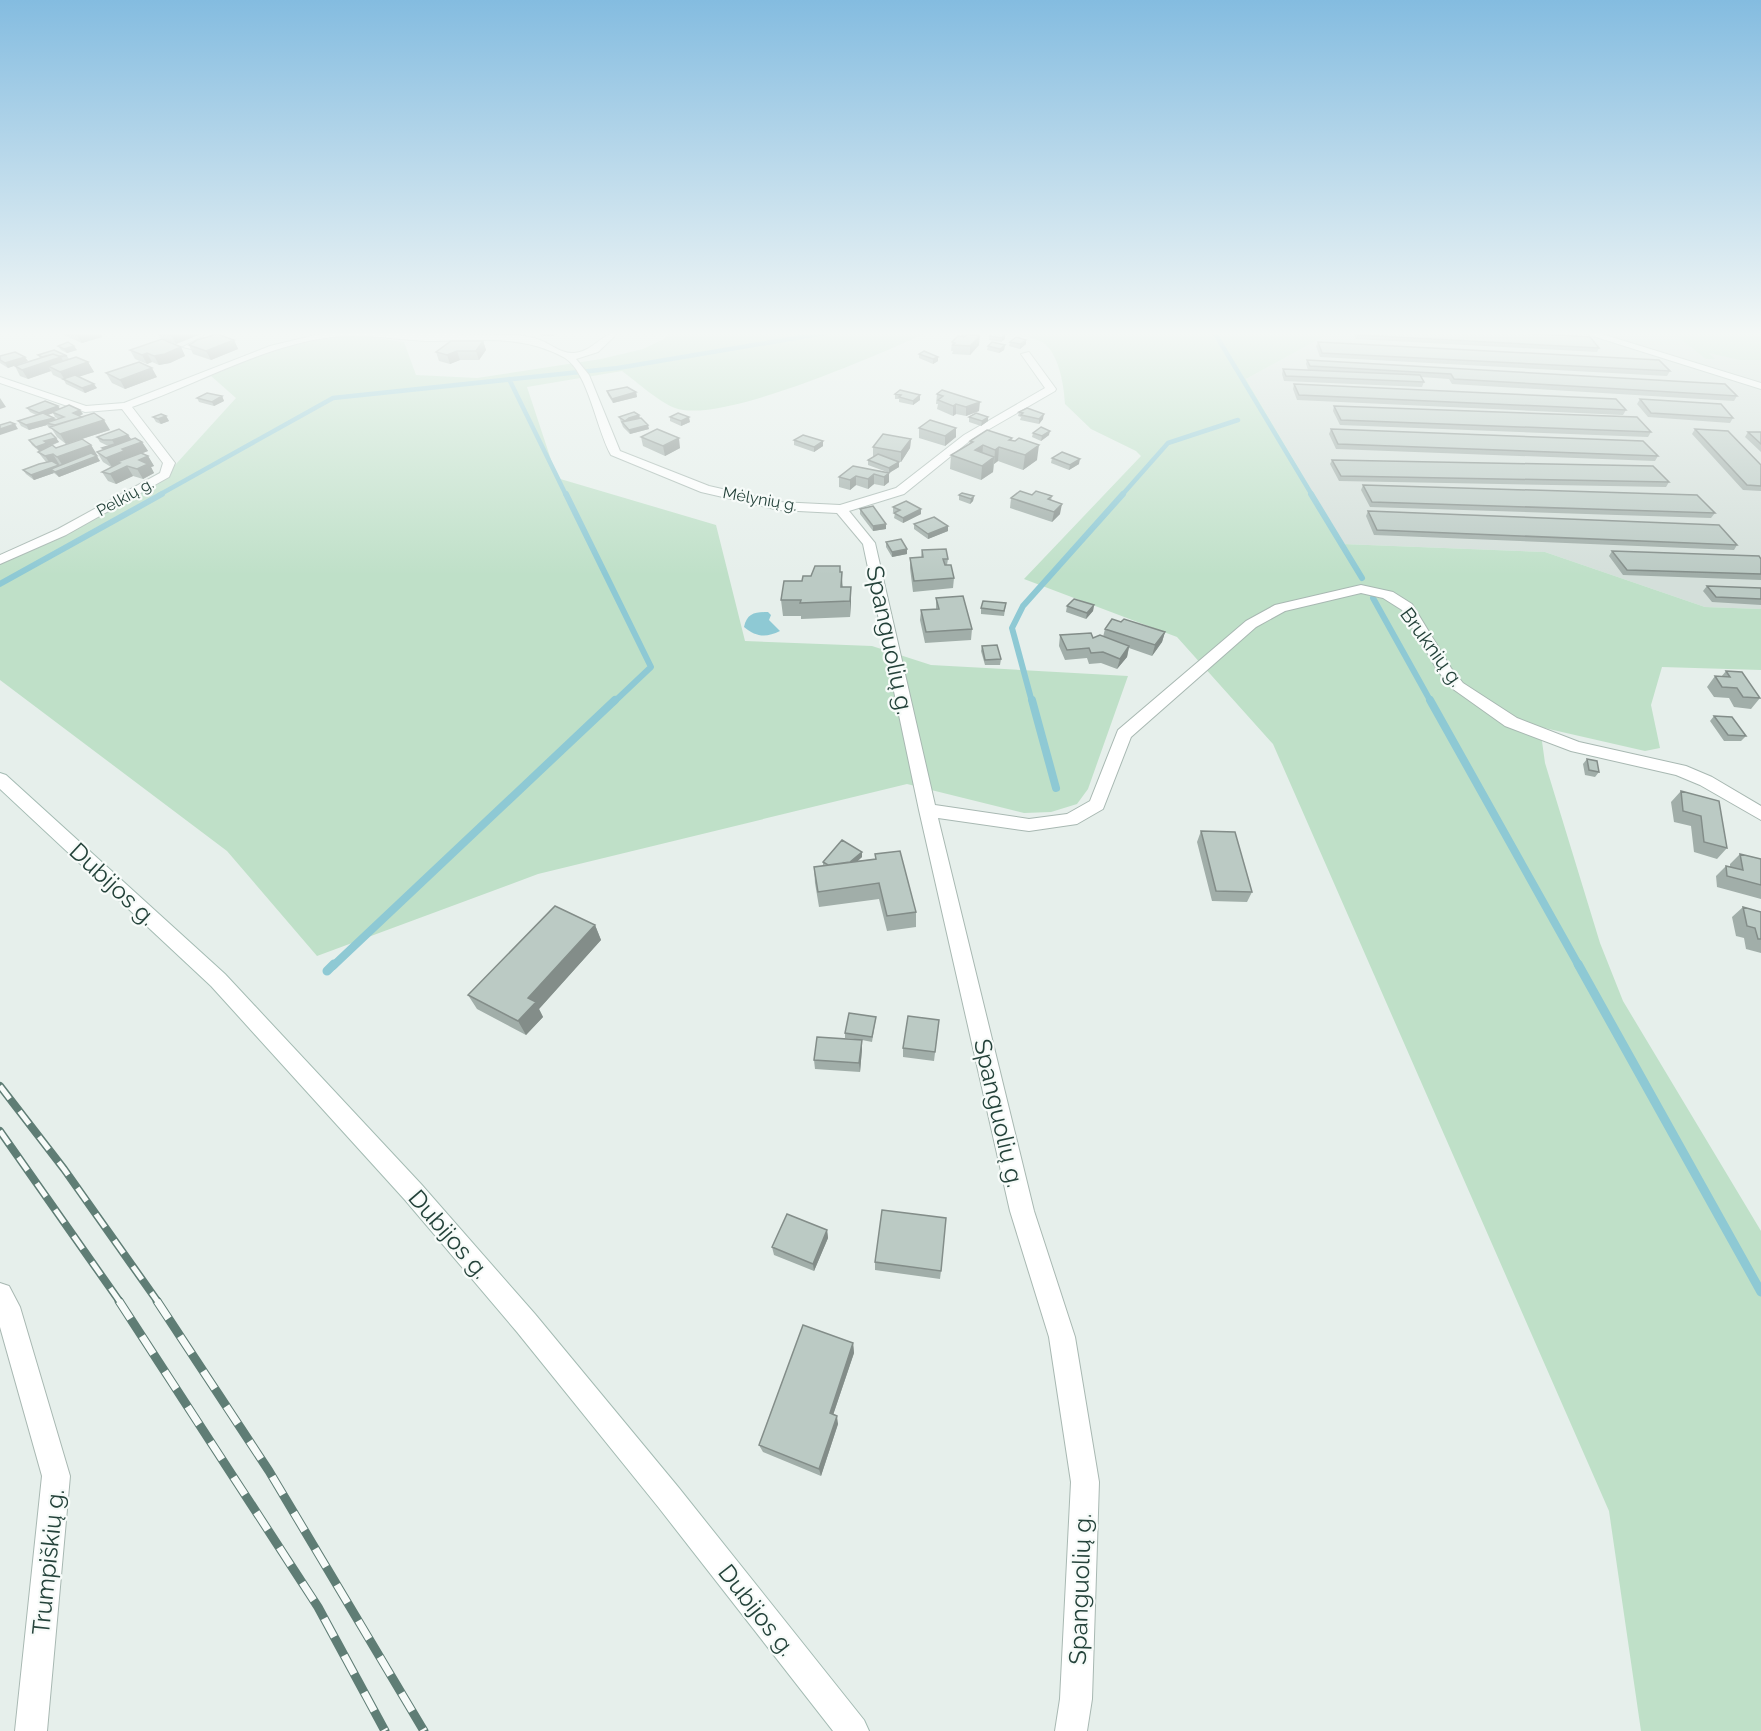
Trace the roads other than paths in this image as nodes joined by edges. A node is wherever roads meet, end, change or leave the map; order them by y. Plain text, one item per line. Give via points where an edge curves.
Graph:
1 (130, 413) edge
2 (599, 413) edge
3 (1010, 413) edge
4 (841, 509) junction
5 (0, 560) edge
6 (0, 779) edge
7 (928, 810) junction
8 (1761, 814) edge
9 (0, 1294) edge
10 (31, 1731) edge
11 (853, 1731) edge
12 (1071, 1731) edge

1 - 5 street, Pelkių g. via 169,463 165,475 62,532
2 - 4 street, Mėlynių g. via 615,453 705,489 779,506
3 - 4 street, Mėlynių g. via 968,437 900,491
4 - 7 street, Spanguolių g. via 869,543
6 - 11 street, Dubijos g. via 218,980 413,1191 669,1498
7 - 8 street, Bruknių g. via 1029,825 1071,820 1097,805 1124,734 1251,624 1280,609 1361,590 1388,595 1407,607 1458,686 1511,722 1577,747 1680,770
7 - 12 street, Spanguolių g. via 1022,1211 1062,1337 1076,1417 1085,1482 1076,1699
9 - 10 street, Trumpiškių g. via 56,1476

